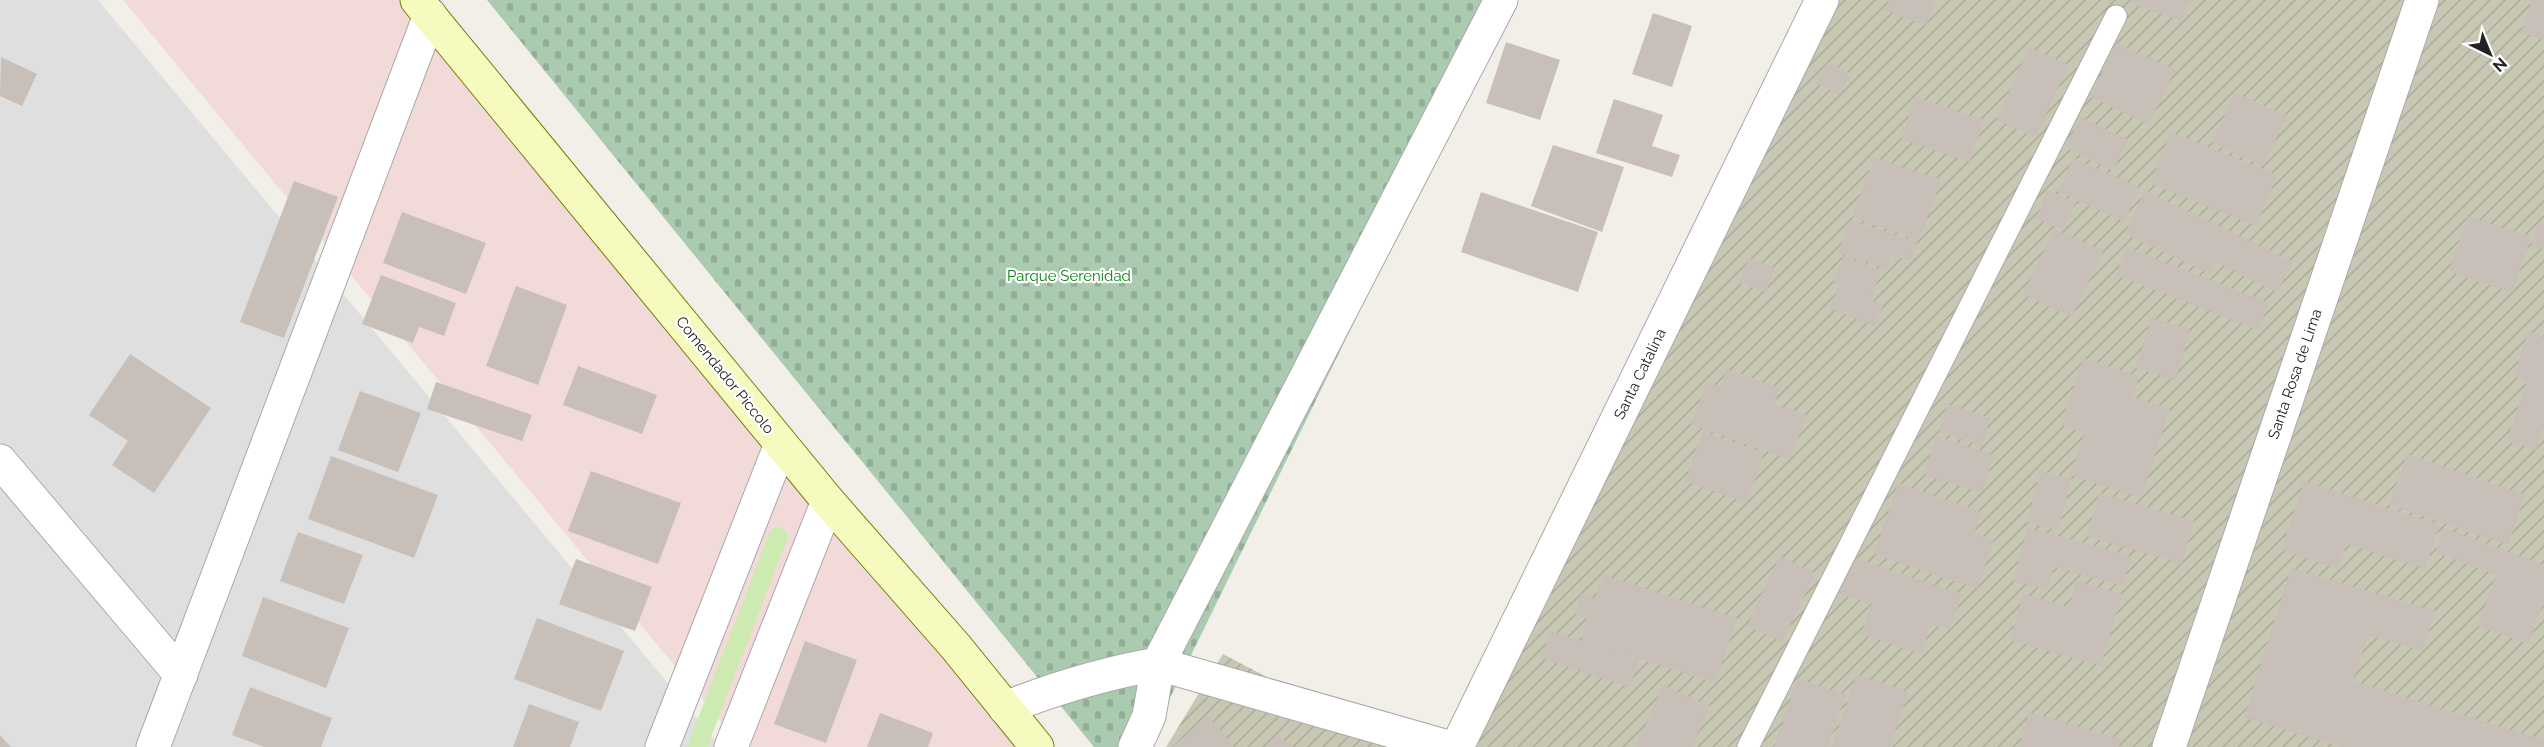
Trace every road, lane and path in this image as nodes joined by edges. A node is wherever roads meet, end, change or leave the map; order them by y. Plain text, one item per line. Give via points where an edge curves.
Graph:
1 (1501, 0) edge
2 (1822, 0) edge
3 (2422, 0) edge
4 (423, 8) edge
5 (2116, 16) dead end
6 (781, 444) junction
7 (0, 461) edge
8 (828, 501) junction
9 (1158, 664) junction
10 (180, 675) junction
11 (1005, 708) junction
12 (153, 747) edge
13 (662, 747) edge
14 (731, 747) edge
15 (1037, 747) edge
16 (1135, 747) edge
17 (1448, 747) edge
18 (1457, 747) edge
19 (1748, 747) edge
20 (2169, 747) edge

1 - 9 street
2 - 18 street, Santa Catalina
3 - 20 street, Santa Rosa de Lima
4 - 6 street, Comendador Piccolo
4 - 10 street
5 - 19 lane
6 - 8 street, Comendador Piccolo
6 - 13 street
7 - 10 street
8 - 11 street, Comendador Piccolo
8 - 14 street
9 - 11 street via 1114,671 1054,688
9 - 16 street via 1149,716
9 - 17 street
10 - 12 street
11 - 15 street, Comendador Piccolo

